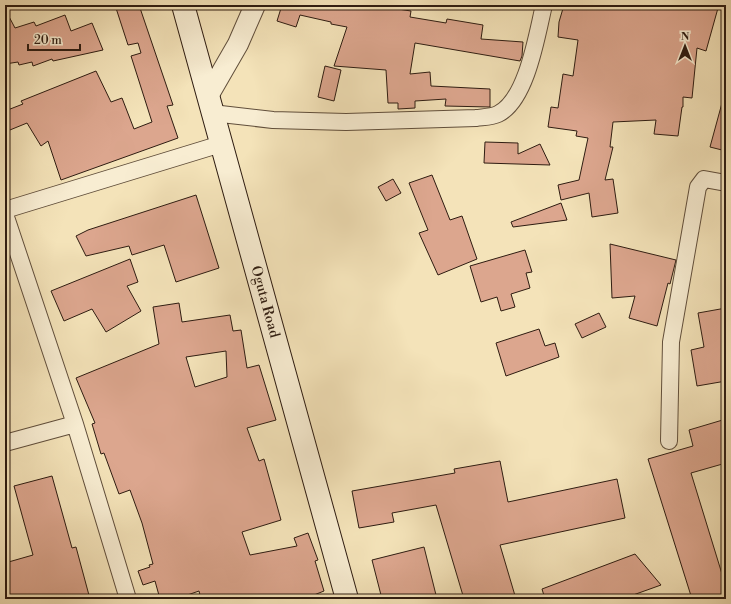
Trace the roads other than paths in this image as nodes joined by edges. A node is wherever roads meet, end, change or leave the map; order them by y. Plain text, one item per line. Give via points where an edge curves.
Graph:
1 (183, 5) edge
2 (255, 5) edge
3 (544, 5) edge
4 (210, 104) junction
5 (221, 144) junction
6 (726, 183) edge
7 (5, 210) edge
8 (5, 214) edge
9 (75, 424) junction
10 (668, 441) dead end
11 (5, 443) edge
12 (128, 599) edge
13 (346, 599) edge

1 - 4 main road, Oguta Road
2 - 4 street
3 - 4 street via 525,80 510,104 498,114 476,118 346,122 273,120
4 - 5 main road, Oguta Road
5 - 7 street
5 - 13 main road, Oguta Road
6 - 10 street via 704,179 698,187 671,342
8 - 9 street
9 - 11 street
9 - 12 street

